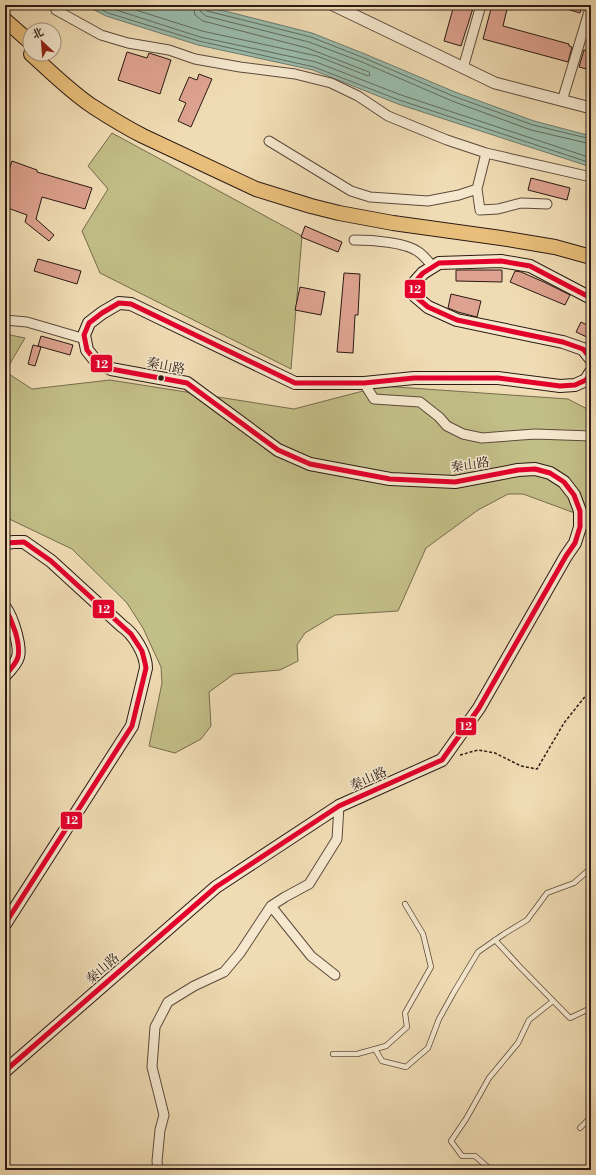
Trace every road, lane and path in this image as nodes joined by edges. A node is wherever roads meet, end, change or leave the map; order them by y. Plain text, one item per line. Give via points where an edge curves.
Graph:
1 (333, 5) edge
2 (481, 5) edge
3 (591, 5) edge
4 (56, 10) dead end
5 (5, 20) edge
6 (5, 31) edge
7 (22, 35) edge
8 (22, 47) edge
9 (39, 62) edge
10 (53, 62) edge
11 (463, 68) junction
12 (562, 101) junction
13 (591, 108) edge
14 (269, 141) dead end
15 (486, 153) junction
16 (591, 177) edge
17 (477, 189) junction
18 (547, 204) dead end
19 (354, 240) dead end
20 (591, 248) edge
21 (591, 256) edge
22 (433, 267) junction
23 (591, 298) edge
24 (5, 320) edge
25 (85, 339) junction
26 (591, 359) edge
27 (589, 378) edge
28 (364, 382) junction
29 (591, 436) edge
30 (5, 543) edge
31 (5, 608) edge
32 (5, 675) edge
33 (591, 689) edge
34 (442, 760) junction
35 (339, 806) junction
36 (591, 868) edge
37 (405, 904) dead end
38 (271, 906) junction
39 (5, 924) edge
40 (495, 940) junction
41 (335, 975) dead end
42 (553, 1001) junction
43 (591, 1008) edge
44 (375, 1049) junction
45 (333, 1054) dead end
46 (5, 1071) edge
47 (591, 1116) edge
48 (580, 1128) dead end
49 (158, 1170) edge
50 (491, 1170) edge

1 - 11 street
2 - 11 street
3 - 12 street
4 - 15 street via 101,35 128,43 169,50 195,59 295,74 331,83 358,96 388,116
5 - 7 highway
6 - 8 highway
9 - 21 highway via 78,96 125,127 256,189 311,206 366,218 555,247
10 - 20 highway via 84,89 124,116 152,132 259,181 313,198 367,210 549,238
11 - 12 street via 495,83
12 - 13 street
14 - 17 street via 351,191 370,197 428,201
15 - 16 street
15 - 17 street
17 - 18 street via 480,210 498,209 521,203
19 - 22 street via 403,245 419,252
22 - 23 main road via 439,263 501,261 530,266
22 - 26 main road via 415,282 415,296 428,307 457,320 563,342 583,349
24 - 25 street via 27,322
25 - 28 main road via 89,323 102,313 119,303 131,304 295,383
25 - 34 main road, 秦山路 via 87,350 95,360 111,369 187,383 278,450 310,464 390,480 455,482 535,469 550,473 564,482 574,495 580,511 580,527 575,543 479,708
27 - 28 main road via 575,385 560,386 498,378 414,378
28 - 29 street via 374,399 420,402 447,426 463,434 482,438 535,434
30 - 39 main road via 24,542 51,561 128,630 141,648 146,662 132,726
31 - 32 main road via 15,629 18,657
33 - 34 path via 564,723 537,769 521,766 495,752 478,750
34 - 35 main road, 秦山路
35 - 38 street via 337,839 309,884
35 - 46 main road, 秦山路 via 216,887
36 - 40 lane via 574,883 547,894 527,920
37 - 44 lane via 423,934 431,967 405,1013 407,1027 386,1046
38 - 41 street via 311,956
38 - 49 street via 240,953 224,972 168,1002 155,1027 152,1067 164,1115 160,1130
40 - 42 lane
40 - 44 lane via 478,952 439,1019 428,1048 406,1067 382,1061
42 - 43 lane via 570,1018
42 - 50 lane via 529,1020 518,1043 488,1078 451,1141 462,1156 475,1156
44 - 45 lane via 357,1054
47 - 48 lane

